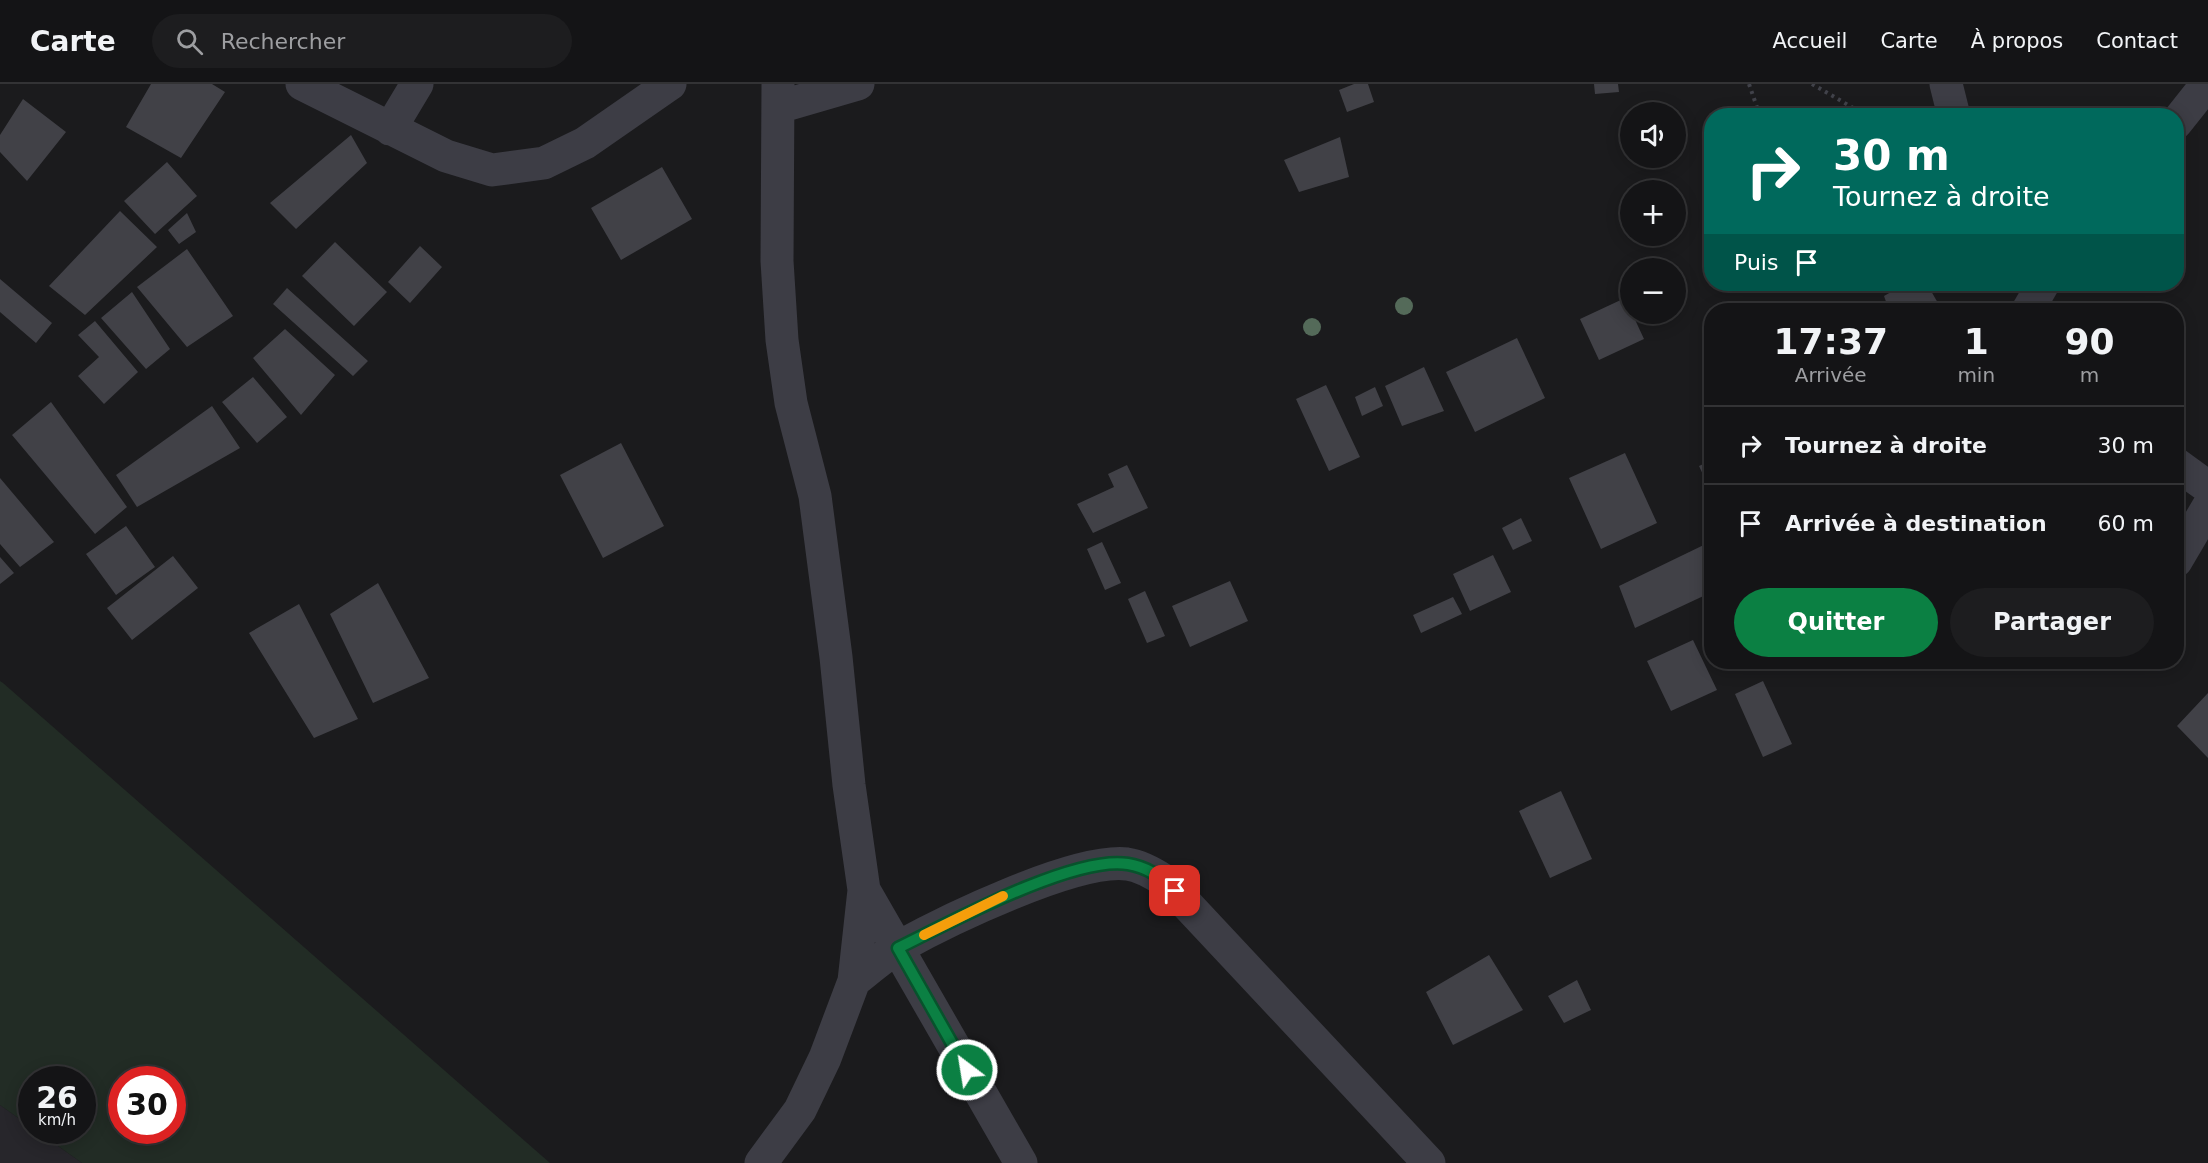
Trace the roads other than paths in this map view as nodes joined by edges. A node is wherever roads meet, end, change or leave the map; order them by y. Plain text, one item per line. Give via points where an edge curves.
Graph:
1 (302, 84) edge
2 (417, 84) edge
3 (670, 84) edge
4 (858, 84) edge
5 (1946, 84) edge
6 (2206, 84) edge
7 (778, 96) edge
8 (1952, 108) edge
9 (2184, 113) edge
10 (390, 129) junction
11 (2184, 470) edge
12 (2208, 487) edge
13 (2208, 507) edge
14 (2184, 548) edge
15 (864, 890) junction
16 (898, 948) junction
17 (854, 981) junction
18 (761, 1163) edge
19 (1022, 1163) edge
20 (1429, 1163) edge

1 - 10 street
2 - 10 street
3 - 10 street via 585,142 544,163 492,170 446,156
4 - 7 street
5 - 8 street
6 - 9 street
7 - 15 street via 777,261 782,340 791,403 815,496
11 - 12 street
13 - 14 street
15 - 16 street
15 - 17 street
16 - 17 street
16 - 19 street
16 - 20 street via 1008,894 1085,868 1126,864 1146,869 1165,880
17 - 18 street via 800,1110

